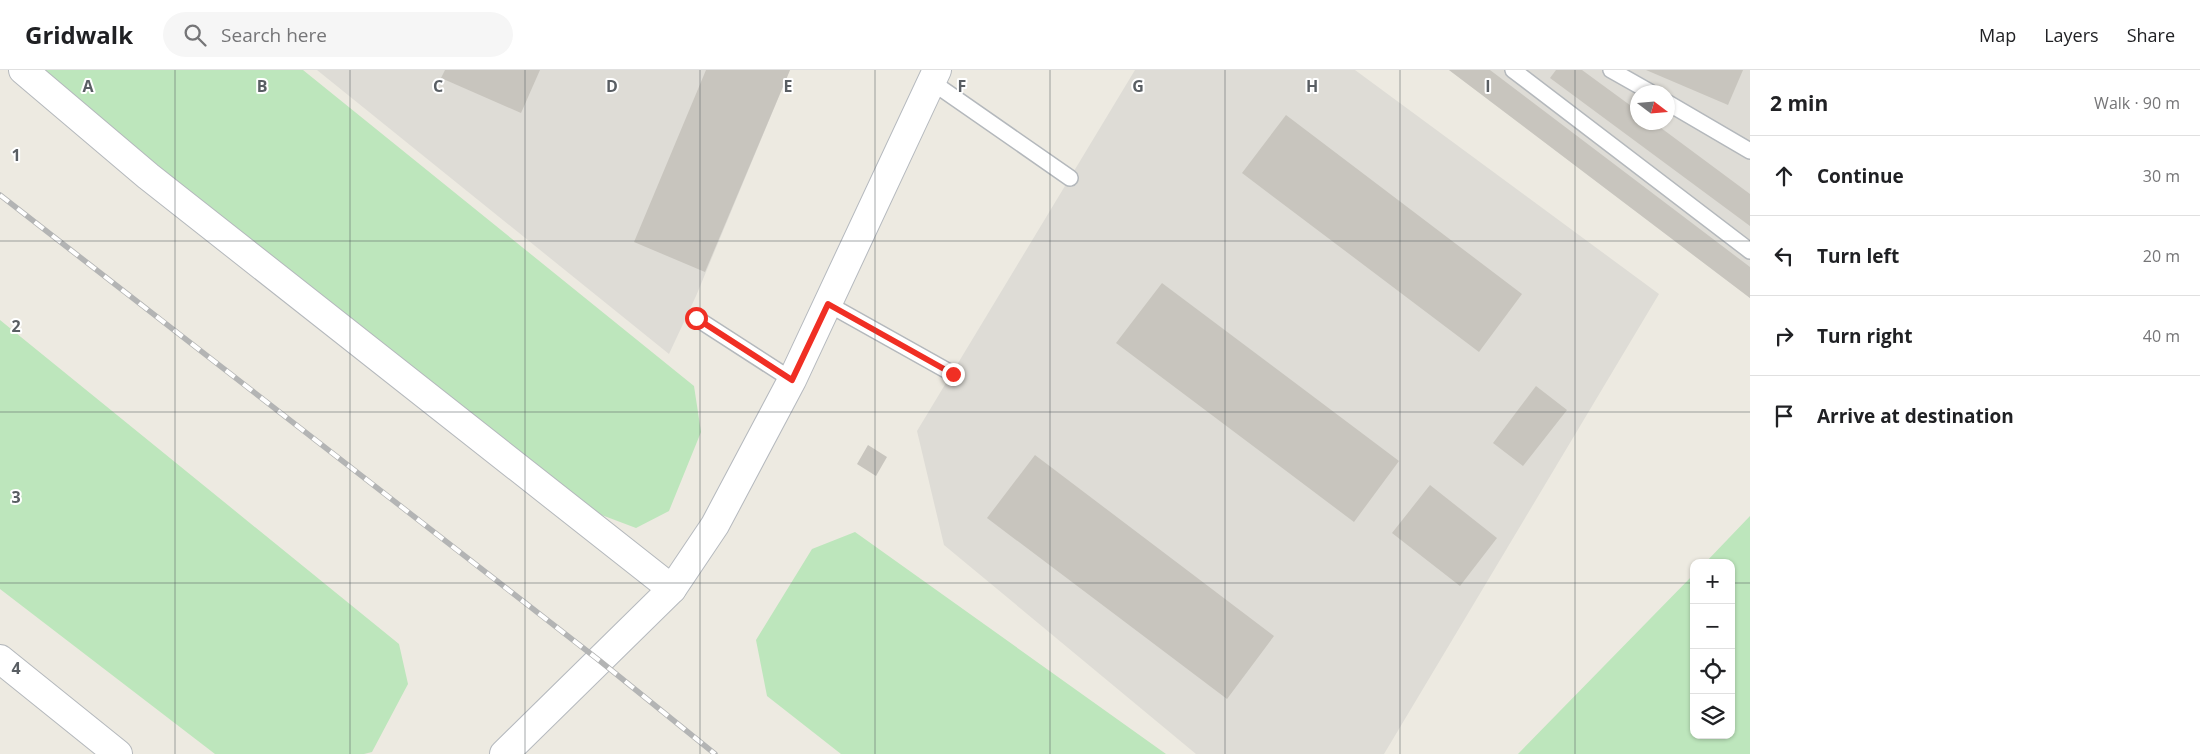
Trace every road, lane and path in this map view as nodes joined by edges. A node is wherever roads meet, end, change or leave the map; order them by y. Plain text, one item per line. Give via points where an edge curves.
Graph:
1 (23, 70) edge
2 (1513, 70) edge
3 (1611, 70) edge
4 (934, 76) edge
5 (1638, 85) edge
6 (1675, 106) edge
7 (1750, 151) edge
8 (1070, 178) dead end
9 (1750, 252) edge
10 (828, 304) junction
11 (696, 318) dead end
12 (953, 374) dead end
13 (792, 380) junction
14 (672, 589) junction
15 (0, 659) edge
16 (118, 754) edge
17 (504, 754) edge

1 - 14 street via 148,176
2 - 9 lane
3 - 5 lane
4 - 8 lane
4 - 10 street
6 - 7 lane
10 - 12 lane
10 - 13 street
11 - 13 lane
13 - 14 street via 715,525
14 - 17 street
15 - 16 street

